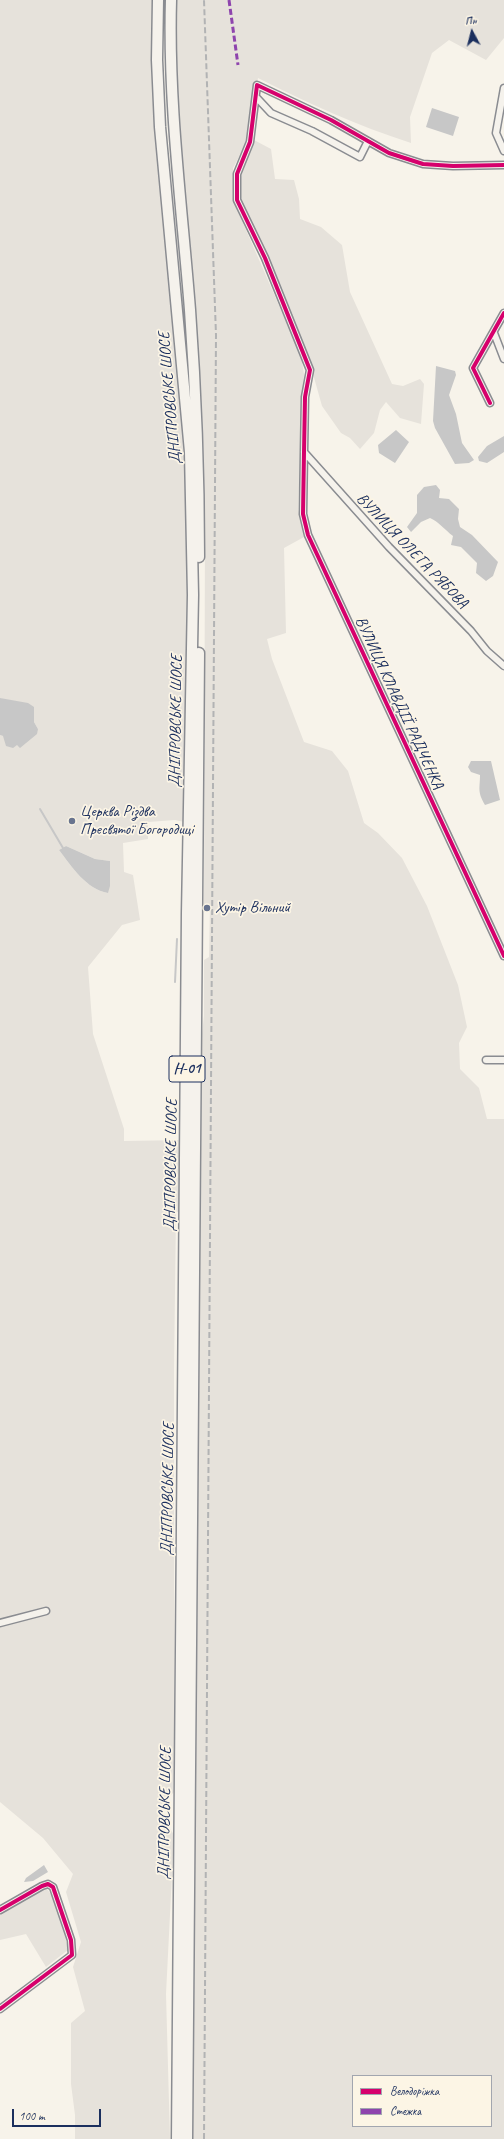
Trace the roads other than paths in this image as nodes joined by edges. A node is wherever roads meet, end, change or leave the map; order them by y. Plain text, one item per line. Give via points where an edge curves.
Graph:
1 (158, 0) edge
2 (172, 0) edge
3 (504, 88) edge
4 (257, 98) junction
5 (368, 141) junction
6 (504, 148) edge
7 (504, 165) edge
8 (504, 313) edge
9 (494, 333) junction
10 (504, 359) edge
11 (490, 403) dead end
12 (304, 452) junction
13 (504, 666) edge
14 (504, 956) edge
15 (486, 1060) dead end
16 (504, 1060) edge
17 (46, 1611) dead end
18 (0, 1623) edge
19 (0, 1910) edge
20 (0, 2009) edge
21 (176, 2139) edge
22 (187, 2139) edge

1 - 21 main road, ДНІПРОВСЬКЕ ШОСЕ / Н-01 via 160,126 190,452 193,595
2 - 22 main road, ДНІПРОВСЬКЕ ШОСЕ / Н-01 via 172,77 190,312 199,497
3 - 6 street via 496,133
4 - 5 street via 257,85 331,120
4 - 5 street via 271,113 312,131 360,157
4 - 12 street, ВУЛИЦЯ КЛАВДІЇ РАДЧЕНКА via 250,142 236,174 237,200 265,258 310,370 305,397
5 - 7 street via 390,153 423,164
8 - 9 street
9 - 10 street
9 - 11 street via 473,368
12 - 13 street, ВУЛИЦЯ ОЛЕГА РЯБОВА via 389,548
12 - 14 street, ВУЛИЦЯ КЛАВДІЇ РАДЧЕНКА via 303,514 308,535
15 - 16 street
17 - 18 street
19 - 20 street via 42,1886 48,1884 53,1887 71,1940 72,1955

